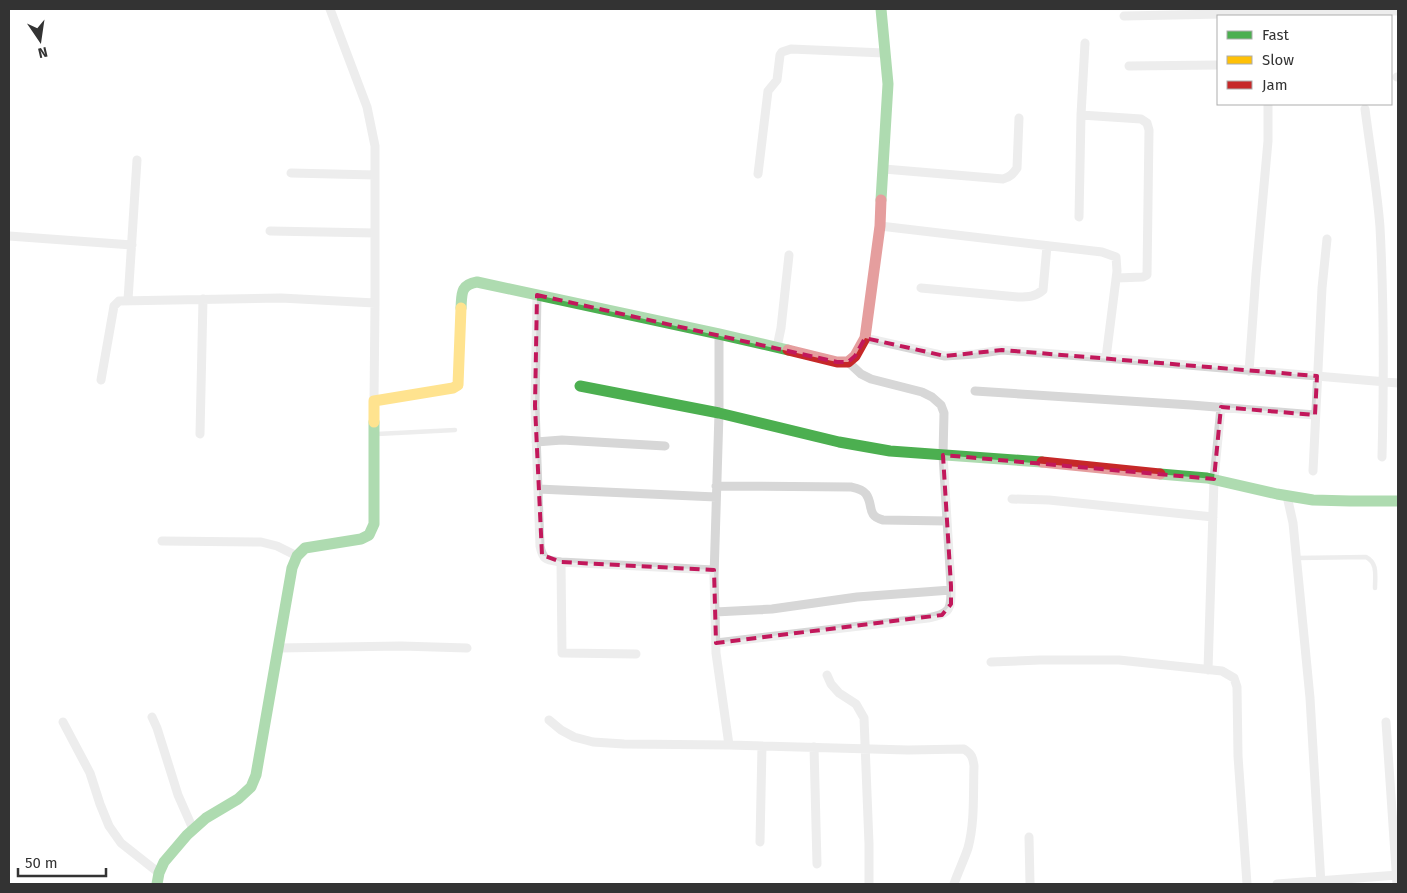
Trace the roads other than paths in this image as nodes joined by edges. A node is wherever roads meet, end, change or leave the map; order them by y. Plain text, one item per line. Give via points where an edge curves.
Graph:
1 (330, 9) edge
2 (881, 9) edge
3 (1350, 10) edge
4 (1398, 11) edge
5 (1124, 16) dead end
6 (1085, 43) dead end
7 (884, 53) junction
8 (1217, 65) edge
9 (1129, 66) dead end
10 (1268, 105) edge
11 (1365, 109) dead end
12 (1081, 115) junction
13 (1019, 118) dead end
14 (137, 160) dead end
15 (884, 169) junction
16 (290, 173) dead end
17 (758, 174) dead end
18 (375, 175) junction
19 (1079, 217) dead end
20 (880, 226) junction
21 (270, 231) dead end
22 (375, 233) junction
23 (9, 236) edge
24 (1327, 239) dead end
25 (132, 245) junction
26 (1047, 246) junction
27 (789, 255) dead end
28 (1117, 278) junction
29 (921, 288) dead end
30 (537, 295) junction
31 (203, 298) junction
32 (128, 300) junction
33 (375, 303) junction
34 (719, 334) junction
35 (865, 338) junction
36 (777, 348) junction
37 (1106, 358) junction
38 (848, 362) junction
39 (1249, 371) junction
40 (1317, 376) junction
41 (101, 380) dead end
42 (1384, 382) junction
43 (1398, 383) edge
44 (580, 386) dead end
45 (975, 391) dead end
46 (374, 401) junction
47 (1221, 407) junction
48 (719, 413) junction
49 (1315, 414) junction
50 (455, 430) dead end
51 (200, 434) dead end
52 (374, 434) junction
53 (536, 442) junction
54 (665, 446) dead end
55 (943, 455) junction
56 (1382, 457) dead end
57 (1313, 471) dead end
58 (1214, 479) junction
59 (716, 486) junction
60 (538, 489) junction
61 (1287, 496) junction
62 (716, 497) junction
63 (1012, 499) dead end
64 (1398, 501) edge
65 (1213, 517) junction
66 (947, 521) junction
67 (162, 541) dead end
68 (297, 556) junction
69 (1297, 558) junction
70 (561, 562) junction
71 (714, 570) junction
72 (1375, 588) dead end
73 (951, 590) junction
74 (714, 612) junction
75 (716, 643) junction
76 (279, 648) junction
77 (467, 648) dead end
78 (636, 654) dead end
79 (990, 662) dead end
80 (1208, 670) junction
81 (826, 675) dead end
82 (152, 717) dead end
83 (550, 720) dead end
84 (63, 722) dead end
85 (1386, 722) dead end
86 (729, 745) junction
87 (762, 746) junction
88 (814, 747) junction
89 (866, 749) junction
90 (1395, 804) edge
91 (193, 829) junction
92 (1029, 837) dead end
93 (760, 842) dead end
94 (817, 864) dead end
95 (1398, 878) edge
96 (158, 879) edge
97 (1321, 883) edge
98 (869, 884) edge
99 (954, 884) edge
100 (1030, 884) edge
101 (1246, 884) edge
102 (1277, 884) edge

1 - 18 street via 370,117
2 - 7 street
3 - 4 street
3 - 5 street
6 - 12 street
7 - 15 street via 888,84
7 - 17 street via 791,49 782,52 776,80 768,91
8 - 9 street
10 - 39 street via 1268,141
11 - 42 street via 1380,226
12 - 19 street
12 - 28 street via 1141,119 1149,130 1147,275
13 - 15 street via 1017,168 1013,175 1003,179
14 - 25 street
15 - 20 street
16 - 18 street
18 - 22 street
20 - 26 street
20 - 35 street
21 - 22 street
22 - 33 street
23 - 25 street
24 - 40 street
25 - 32 street
26 - 28 street via 1112,254 1116,257
26 - 29 street via 1043,290 1038,295 1018,297
27 - 36 street
28 - 37 street
30 - 34 street
30 - 46 street via 470,283 462,293 458,385
30 - 53 street
31 - 32 street
31 - 33 street
31 - 51 street
32 - 41 street via 119,301 114,306
33 - 46 street
34 - 36 street
34 - 48 street
35 - 37 street via 945,356 1002,350
35 - 38 street
36 - 38 street
37 - 39 street
38 - 55 street via 871,378 932,397 944,413
39 - 40 street
40 - 42 street
40 - 49 street
42 - 43 street
42 - 56 street
44 - 48 street
45 - 47 street
46 - 52 street
47 - 49 street
47 - 58 street
48 - 55 street via 839,442 890,451
48 - 59 street
49 - 57 street
50 - 52 lane
52 - 68 street via 374,524 369,534 362,539 305,548
53 - 54 street via 562,440
53 - 60 street
55 - 58 street
55 - 66 street
58 - 61 street
58 - 65 street
59 - 62 street
59 - 66 street via 851,486 866,494 876,518
60 - 62 street
60 - 70 street via 542,556
61 - 64 street
61 - 69 street
62 - 71 street
63 - 65 street
65 - 80 street
66 - 73 street
67 - 68 street via 262,542
68 - 76 street via 292,568
69 - 72 lane via 1366,557 1374,565
69 - 97 street via 1310,698
70 - 71 street
70 - 78 street via 562,653
71 - 74 street
73 - 74 street
73 - 75 street via 951,604 942,615
74 - 75 street
75 - 86 street
76 - 77 street
76 - 91 street via 251,787
79 - 80 street via 1119,660
80 - 101 street via 1230,674 1237,687
81 - 89 street via 839,693 860,709 864,718
82 - 91 street
83 - 86 street via 574,737 593,742
84 - 96 street via 90,773 109,826 121,843
85 - 90 street
86 - 87 street
87 - 88 street
87 - 93 street
88 - 89 street
88 - 94 street
89 - 98 street
89 - 99 street via 964,749 973,758 972,826 968,848
90 - 95 street
91 - 96 street via 164,862
92 - 100 street
95 - 97 street
97 - 102 street

